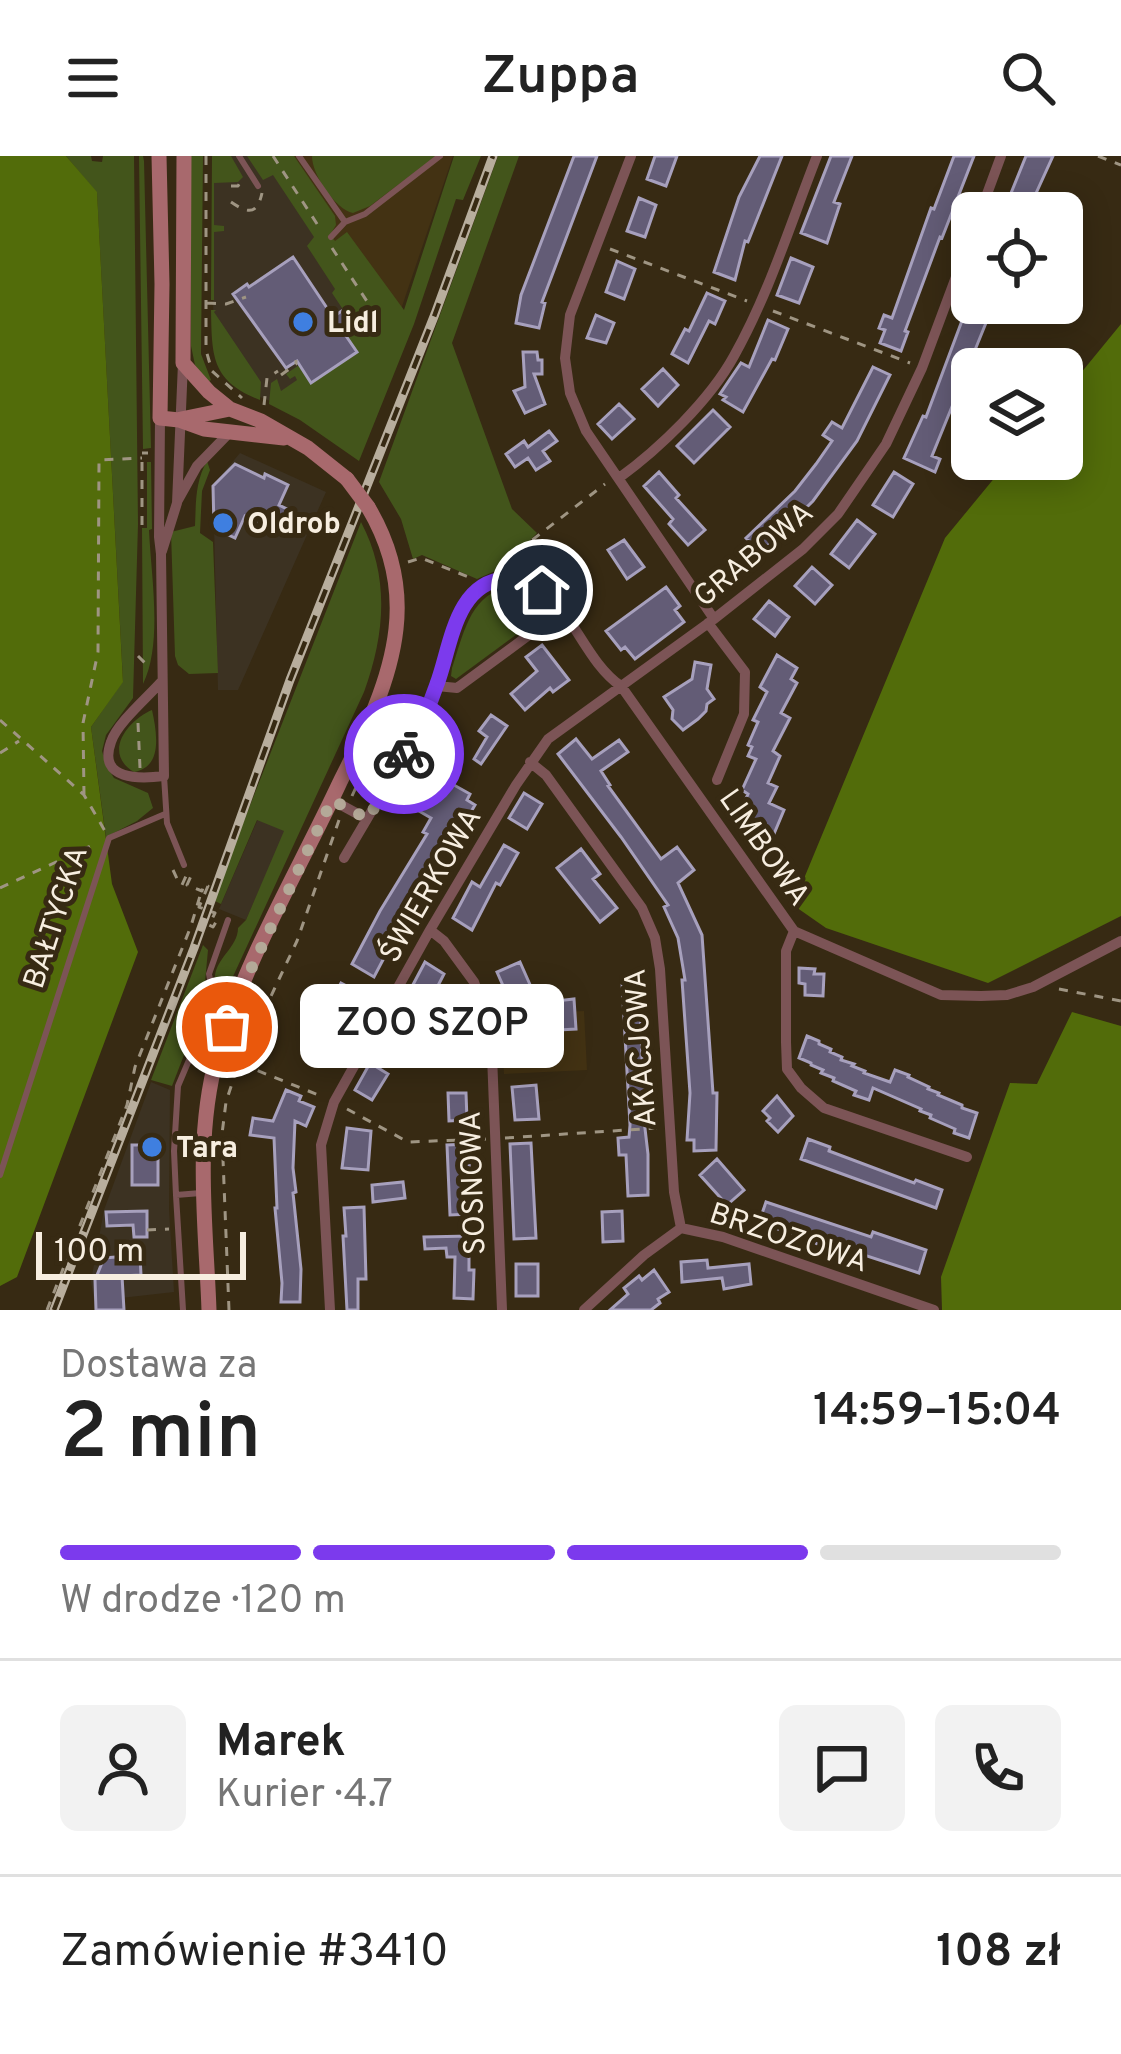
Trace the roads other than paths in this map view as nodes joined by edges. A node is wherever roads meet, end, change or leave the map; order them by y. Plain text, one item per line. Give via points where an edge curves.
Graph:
1 (159, 156) edge
2 (184, 156) edge
3 (238, 156) edge
4 (299, 156) edge
5 (440, 156) edge
6 (631, 156) edge
7 (817, 156) edge
8 (1001, 156) edge
9 (260, 189) road end
10 (988, 192) edge
11 (345, 222) junction
12 (331, 237) dead end
13 (951, 290) edge
14 (183, 363) junction
15 (233, 401) junction
16 (160, 418) junction
17 (179, 420) junction
18 (230, 432) junction
19 (293, 440) junction
20 (618, 477) junction
21 (177, 502) junction
22 (161, 554) junction
23 (711, 621) junction
24 (533, 632) dead end
25 (162, 681) junction
26 (437, 686) junction
27 (621, 686) junction
28 (530, 762) junction
29 (164, 776) junction
30 (717, 780) dead end
31 (339, 803) junction
32 (165, 814) junction
33 (368, 819) junction
34 (344, 858) dead end
35 (182, 862) road end
36 (227, 923) road end
37 (430, 930) junction
38 (794, 931) junction
39 (1121, 941) edge
40 (240, 993) junction
41 (220, 996) junction
42 (967, 1157) dead end
43 (0, 1175) edge
44 (204, 1194) junction
45 (176, 1195) junction
46 (681, 1228) junction
47 (183, 1310) edge
48 (209, 1310) edge
49 (330, 1310) edge
50 (502, 1310) edge
51 (585, 1310) edge
52 (934, 1310) edge

1 - 16 main road
2 - 14 main road
3 - 9 lane
4 - 11 lane
5 - 11 lane
6 - 20 street via 570,315 565,358 586,431
7 - 20 street via 734,357 709,393
8 - 10 street
11 - 12 lane
13 - 23 street, GRABOWA via 886,444 838,514
14 - 15 main road via 208,392
14 - 17 street
15 - 17 main road
15 - 19 main road
16 - 17 main road
16 - 22 street
17 - 18 main road
17 - 21 street
18 - 19 main road
18 - 21 street
19 - 31 main road, bridge via 347,479 368,507 397,592 389,663
20 - 23 street
21 - 22 street
22 - 25 street
23 - 27 street, GRABOWA
23 - 30 street via 745,672 744,714
24 - 26 street via 457,688
25 - 29 street
25 - 29 street via 111,742 110,758 124,776
26 - 27 street via 464,604 482,586 514,578 553,600
26 - 33 street
27 - 28 street, GRABOWA via 548,739
27 - 38 street, LIMBOWA
28 - 37 street, ŚWIERKOWA
28 - 46 street, AKACJOWA via 642,908 655,938
29 - 32 lane
31 - 33 street
31 - 40 main road
32 - 35 lane
32 - 43 lane, BAŁTYCKA via 109,838
33 - 34 street
36 - 41 lane via 209,974
37 - 49 street, ŚWIERKOWA via 334,1102 322,1145
37 - 50 street, SOSNOWA via 474,982 491,1030
38 - 39 street via 941,995 1034,987
38 - 42 street, LIMBOWA via 786,951 787,1069 801,1088 824,1108
40 - 41 lane
40 - 44 main road via 206,1108
41 - 45 lane via 178,1086
44 - 45 lane
44 - 48 main road
45 - 47 lane
46 - 51 street, BRZOZOWA
46 - 52 street, BRZOZOWA

